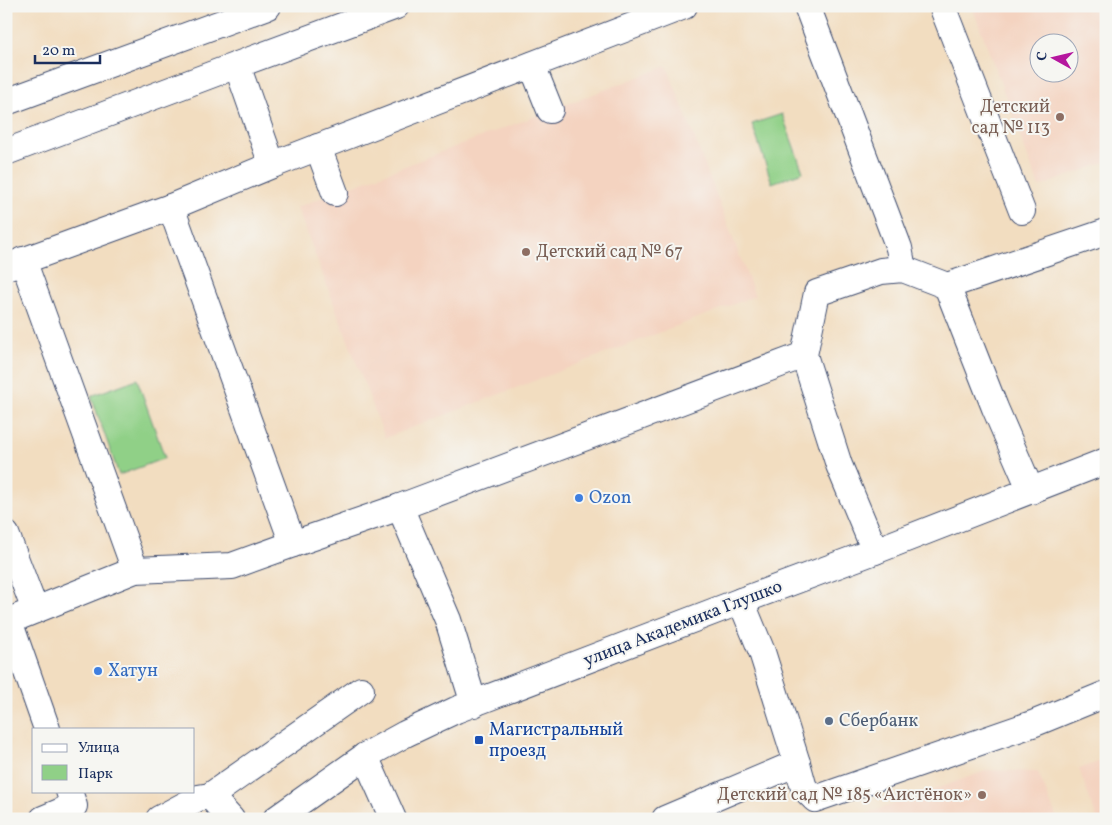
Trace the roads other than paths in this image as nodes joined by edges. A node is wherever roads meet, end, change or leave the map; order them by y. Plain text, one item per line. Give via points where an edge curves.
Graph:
1 (268, 6) edge
2 (396, 6) edge
3 (807, 6) edge
4 (942, 6) edge
5 (668, 9) edge
6 (237, 65) junction
7 (532, 65) junction
8 (6, 102) edge
9 (550, 110) dead end
10 (318, 147) junction
11 (6, 152) edge
12 (272, 165) junction
13 (335, 193) dead end
14 (171, 207) junction
15 (1022, 210) dead end
16 (1106, 232) edge
17 (15, 263) edge
18 (903, 269) junction
19 (947, 286) junction
20 (804, 356) junction
21 (1106, 461) edge
22 (1031, 491) junction
23 (400, 507) junction
24 (6, 534) edge
25 (294, 544) junction
26 (875, 551) junction
27 (134, 570) junction
28 (741, 601) junction
29 (35, 610) junction
30 (8, 621) edge
31 (361, 690) dead end
32 (1106, 694) edge
33 (474, 704) junction
34 (47, 728) edge
35 (365, 756) junction
36 (797, 763) junction
37 (69, 792) edge
38 (210, 796) junction
39 (818, 809) edge
40 (43, 819) edge
41 (159, 819) edge
42 (230, 819) edge
43 (276, 819) edge
44 (393, 819) edge
45 (665, 819) edge

1 - 8 street
2 - 6 street
3 - 18 street via 899,248
4 - 15 street
5 - 7 street
6 - 11 street
6 - 12 street
7 - 9 street
7 - 10 street
10 - 12 street
10 - 13 street
12 - 14 street
14 - 17 street
14 - 25 street
16 - 19 street
17 - 27 street
18 - 19 street
18 - 20 street via 881,271 817,293
19 - 22 street
20 - 23 street
20 - 26 street via 838,464
21 - 22 street, улица Академика Глушко
22 - 26 street, улица Академика Глушко
23 - 25 street
23 - 33 street via 448,620
24 - 29 street
25 - 27 street via 232,566
26 - 28 street, улица Академика Глушко
27 - 29 street
28 - 33 street, улица Академика Глушко
28 - 36 street via 762,652
29 - 30 street
30 - 34 street
31 - 38 street
32 - 39 street
33 - 35 street, улица Академика Глушко via 405,734
35 - 43 street, улица Академика Глушко
35 - 44 street
36 - 39 street via 804,788
36 - 45 street
37 - 40 street via 74,806
38 - 41 street via 198,798
38 - 42 street

